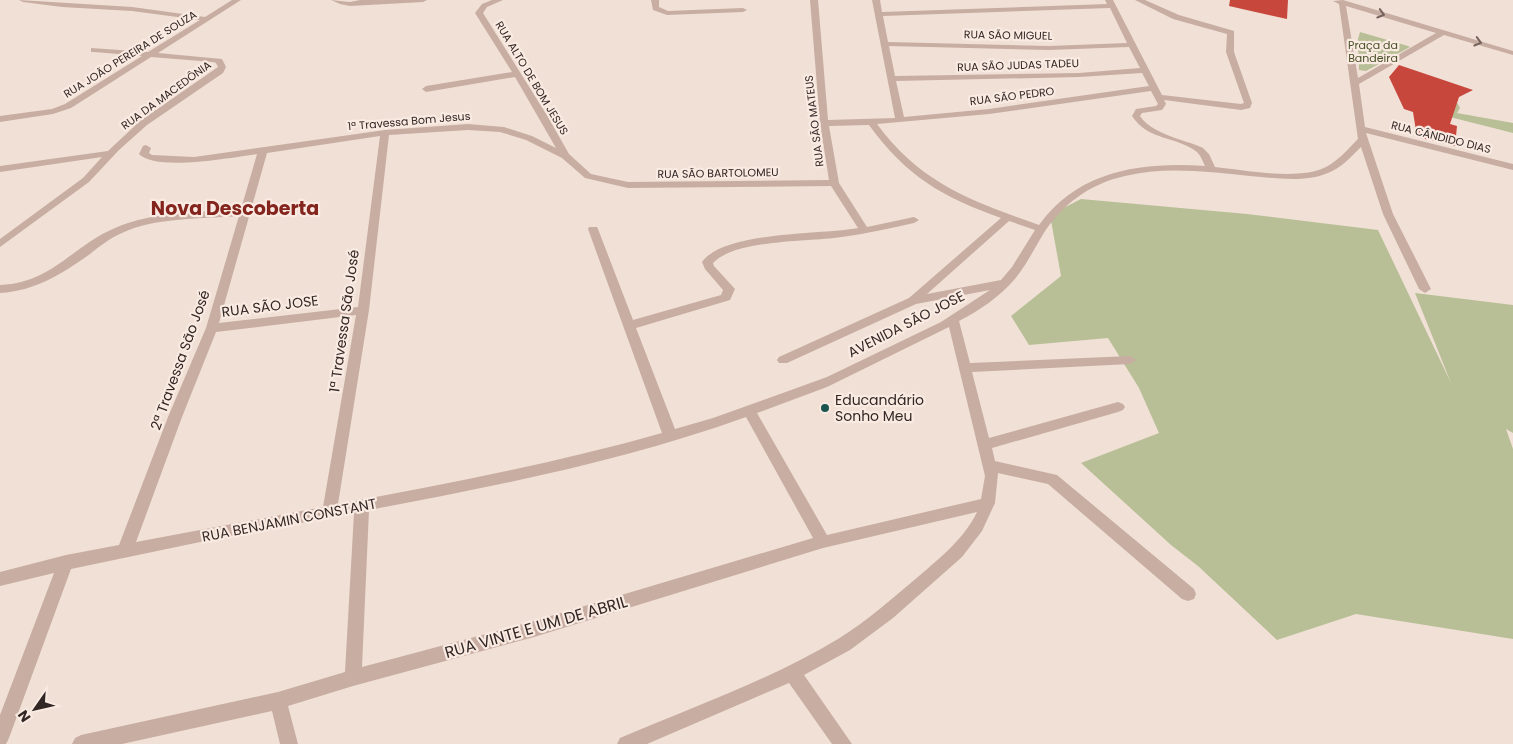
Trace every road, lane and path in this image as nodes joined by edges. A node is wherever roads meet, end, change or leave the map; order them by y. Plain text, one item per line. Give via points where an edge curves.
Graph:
1 (23, 0) edge
2 (237, 0) edge
3 (335, 0) edge
4 (423, 0) edge
5 (499, 0) edge
6 (655, 0) edge
7 (717, 0) edge
8 (814, 0) edge
9 (876, 0) edge
10 (1140, 0) edge
11 (363, 1) edge
12 (1337, 1) edge
13 (1111, 3) edge
14 (743, 10) dead end
15 (716, 11) junction
16 (880, 14) junction
17 (207, 19) junction
18 (1443, 32) junction
19 (885, 44) junction
20 (1132, 44) junction
21 (94, 50) dead end
22 (1513, 53) edge
23 (153, 54) junction
24 (1144, 70) junction
25 (517, 74) junction
26 (892, 79) junction
27 (1355, 83) junction
28 (1153, 88) junction
29 (426, 89) dead end
30 (1158, 96) junction
31 (0, 119) edge
32 (900, 120) junction
33 (824, 123) junction
34 (872, 123) junction
35 (1363, 129) junction
36 (384, 133) junction
37 (1363, 140) junction
38 (264, 149) junction
39 (110, 153) junction
40 (148, 153) dead end
41 (565, 156) junction
42 (1513, 167) edge
43 (0, 169) edge
44 (1211, 170) junction
45 (604, 181) joint
46 (834, 183) junction
47 (245, 212) junction
48 (1008, 217) junction
49 (914, 220) dead end
50 (594, 229) dead end
51 (1042, 229) junction
52 (864, 230) junction
53 (0, 244) edge
54 (1003, 284) junction
55 (0, 289) edge
56 (1425, 289) dead end
57 (913, 301) junction
58 (363, 310) junction
59 (952, 319) junction
60 (628, 326) junction
61 (212, 328) junction
62 (783, 360) dead end
63 (1130, 360) dead end
64 (964, 368) junction
65 (1118, 407) dead end
66 (749, 412) junction
67 (670, 435) junction
68 (984, 445) junction
69 (578, 462) joint
70 (989, 465) junction
71 (988, 503) junction
72 (362, 507) junction
73 (329, 513) junction
74 (823, 542) junction
75 (125, 550) junction
76 (66, 562) junction
77 (0, 578) edge
78 (1188, 594) dead end
79 (792, 673) junction
80 (353, 678) junction
81 (278, 701) junction
82 (0, 738) edge
83 (82, 744) edge
84 (289, 744) edge
85 (626, 744) edge
86 (842, 744) edge

1 - 17 street
2 - 17 street, RUA JOÃO PEREIRA DE SOUZA
3 - 11 street via 342,3
4 - 11 street
5 - 25 street, RUA ALTO DE BOM JESUS via 481,7 479,13
6 - 15 street via 656,8 667,13
7 - 15 street
8 - 33 street, RUA SÃO MATEUS
9 - 16 street
10 - 30 street via 1153,8 1231,33 1230,52 1248,106
12 -> 18 street
12 - 27 street
13 - 16 street
13 - 20 street
14 - 15 street
16 - 19 street
17 - 23 street, RUA JOÃO PEREIRA DE SOUZA
18 -> 22 street
18 - 27 street
19 - 20 street, RUA SÃO MIGUEL via 1049,48
19 - 26 street
20 - 24 street
21 - 23 street, RUA DA MACEDÔNIA
23 - 31 street, RUA JOÃO PEREIRA DE SOUZA via 62,109
23 - 39 street, RUA DA MACEDÔNIA via 213,60 222,67
24 - 26 street, RUA SÃO JUDAS TADEU via 1079,75
24 - 28 street
25 - 29 street
25 - 41 street, RUA ALTO DE BOM JESUS
26 - 32 street
27 - 35 street
28 - 30 street
28 - 32 street, RUA SÃO PEDRO via 1016,108
30 - 44 street via 1161,107 1139,111 1138,120 1146,127 1200,150
32 - 34 street, RUA SÃO PEDRO
33 - 34 street, RUA SÃO PEDRO
33 - 46 street, RUA SÃO MATEUS
34 - 48 street via 889,147 913,171 966,202
35 - 37 street
35 - 42 street, RUA CÂNDIDO DIAS
36 - 38 street, 1ª Travessa Bom Jesus
36 - 41 street, 1ª Travessa Bom Jesus via 468,127 501,129 530,138
36 - 58 street, 1ª Travessa São José
37 - 44 street, AVENIDA SÃO JOSE via 1338,164 1309,175
37 - 56 street via 1388,214
38 - 40 street, 1ª Travessa Bom Jesus via 194,160
38 - 47 street, 2ª Travessa São José
39 - 43 street
39 - 53 street, RUA DA MACEDÔNIA via 86,180
41 - 45 street, 1ª Travessa Bom Jesus via 588,176
44 - 51 street, AVENIDA SÃO JOSE via 1157,168 1109,177 1067,199
45 - 46 street, RUA SÃO BARTOLOMEU via 654,186
46 - 52 street, RUA SÃO MATEUS
47 - 55 street via 149,222 123,228 42,279 20,288
47 - 61 street, 2ª Travessa São José
48 - 51 street
48 - 57 street
49 - 52 street
50 - 60 street
51 - 54 street, AVENIDA SÃO JOSE via 1019,267
52 - 60 street via 748,244 711,256 707,262 729,289 726,297
54 - 57 street
54 - 59 street, AVENIDA SÃO JOSE via 983,301
57 - 62 street
58 - 61 street, RUA SÃO JOSE
58 - 73 street, 1ª Travessa São José
59 - 64 street
59 - 66 street, AVENIDA SÃO JOSE via 817,386
60 - 67 street
61 - 75 street, 2ª Travessa São José
63 - 64 street
64 - 68 street
65 - 68 street
66 - 67 street, AVENIDA SÃO JOSE
66 - 74 street
67 - 69 street, AVENIDA SÃO JOSE
68 - 70 street
69 - 72 street, RUA BENJAMIN CONSTANT
70 - 71 street via 992,476
70 - 78 street via 1052,479
71 - 74 street, RUA VINTE E UM DE ABRIL
71 - 79 street via 977,527 958,552 887,613 844,644
72 - 73 street, RUA BENJAMIN CONSTANT
72 - 80 street
73 - 75 street, RUA BENJAMIN CONSTANT
74 - 80 street, RUA VINTE E UM DE ABRIL via 534,629
75 - 76 street, RUA BENJAMIN CONSTANT
76 - 77 street, RUA BENJAMIN CONSTANT
76 - 82 street
79 - 85 street
79 - 86 street
80 - 81 street, RUA VINTE E UM DE ABRIL
81 - 83 street, RUA VINTE E UM DE ABRIL
81 - 84 street

